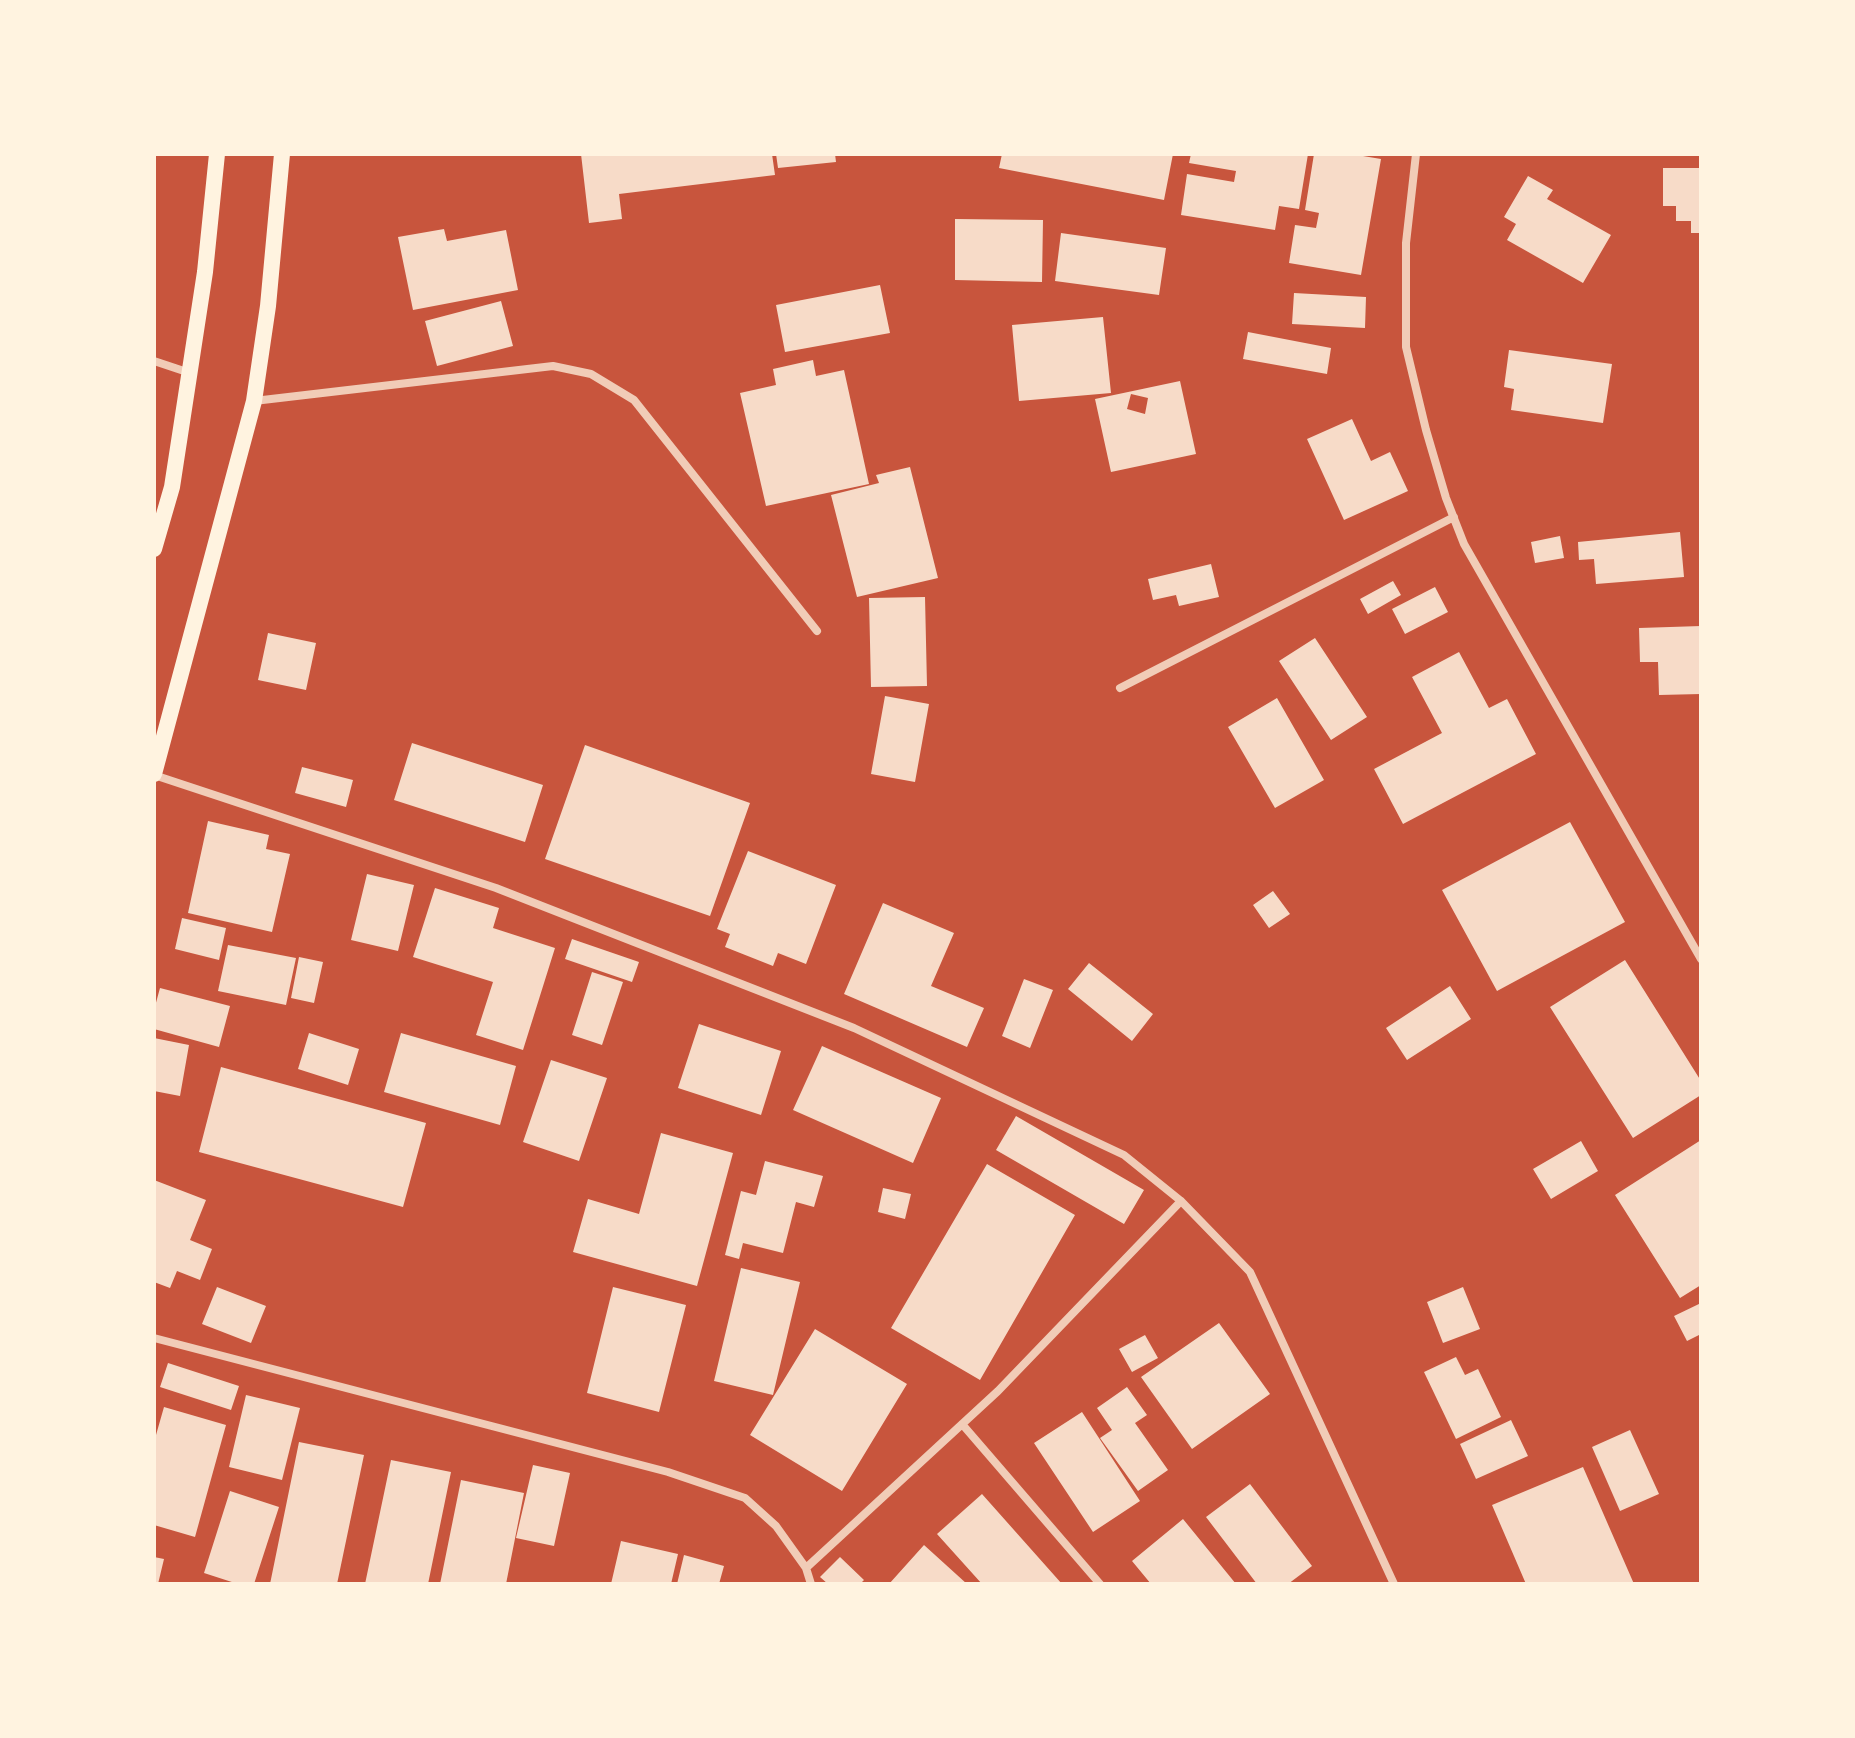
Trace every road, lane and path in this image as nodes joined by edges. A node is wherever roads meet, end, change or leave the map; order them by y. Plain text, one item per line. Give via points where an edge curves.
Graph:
1 (217, 154) edge
2 (282, 154) edge
3 (1416, 154) edge
4 (154, 361) edge
5 (190, 373) junction
6 (254, 401) junction
7 (1454, 517) junction
8 (154, 549) edge
9 (817, 631) dead end
10 (1120, 688) dead end
11 (154, 775) edge
12 (1701, 959) edge
13 (1181, 1201) junction
14 (154, 1338) edge
15 (962, 1424) junction
16 (806, 1568) junction
17 (811, 1584) edge
18 (1100, 1584) edge
19 (1394, 1584) edge

1 - 5 main road
2 - 6 main road
3 - 7 street via 1406,243 1406,347
4 - 5 street
5 - 8 main road via 172,487
6 - 9 street via 553,366 591,374 634,400
6 - 11 main road
7 - 10 street
7 - 12 street via 1464,544
11 - 13 street via 496,888 854,1028 1124,1155
13 - 15 street
13 - 19 street via 1250,1272
14 - 16 street via 668,1472 745,1498 776,1526
15 - 16 street
15 - 18 street
16 - 17 street

